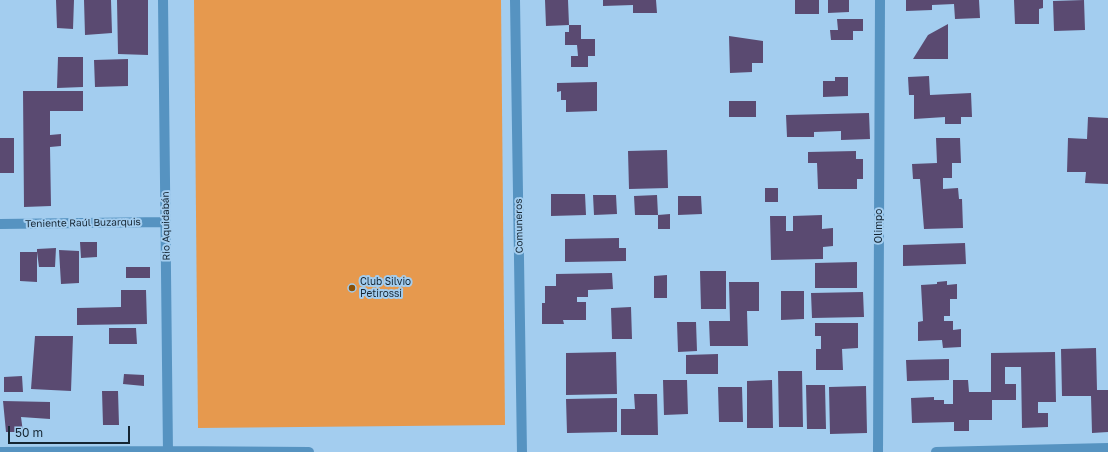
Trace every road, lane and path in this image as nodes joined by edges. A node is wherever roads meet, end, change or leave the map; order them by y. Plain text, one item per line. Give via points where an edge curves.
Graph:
1 (163, 0) edge
2 (515, 0) edge
3 (880, 0) edge
4 (166, 222) junction
5 (0, 224) edge
6 (1108, 448) edge
7 (168, 451) edge
8 (0, 452) edge
9 (309, 452) edge
10 (522, 452) edge
11 (878, 452) edge
12 (936, 452) edge

1 - 4 street, Rio Aquidabán
2 - 10 street, Comuneros
3 - 11 street, Olimpo
4 - 5 street, Teniente Raúl Buzarquis
4 - 7 street, Rio Aquidabán
6 - 12 street
7 - 8 street
7 - 9 street

